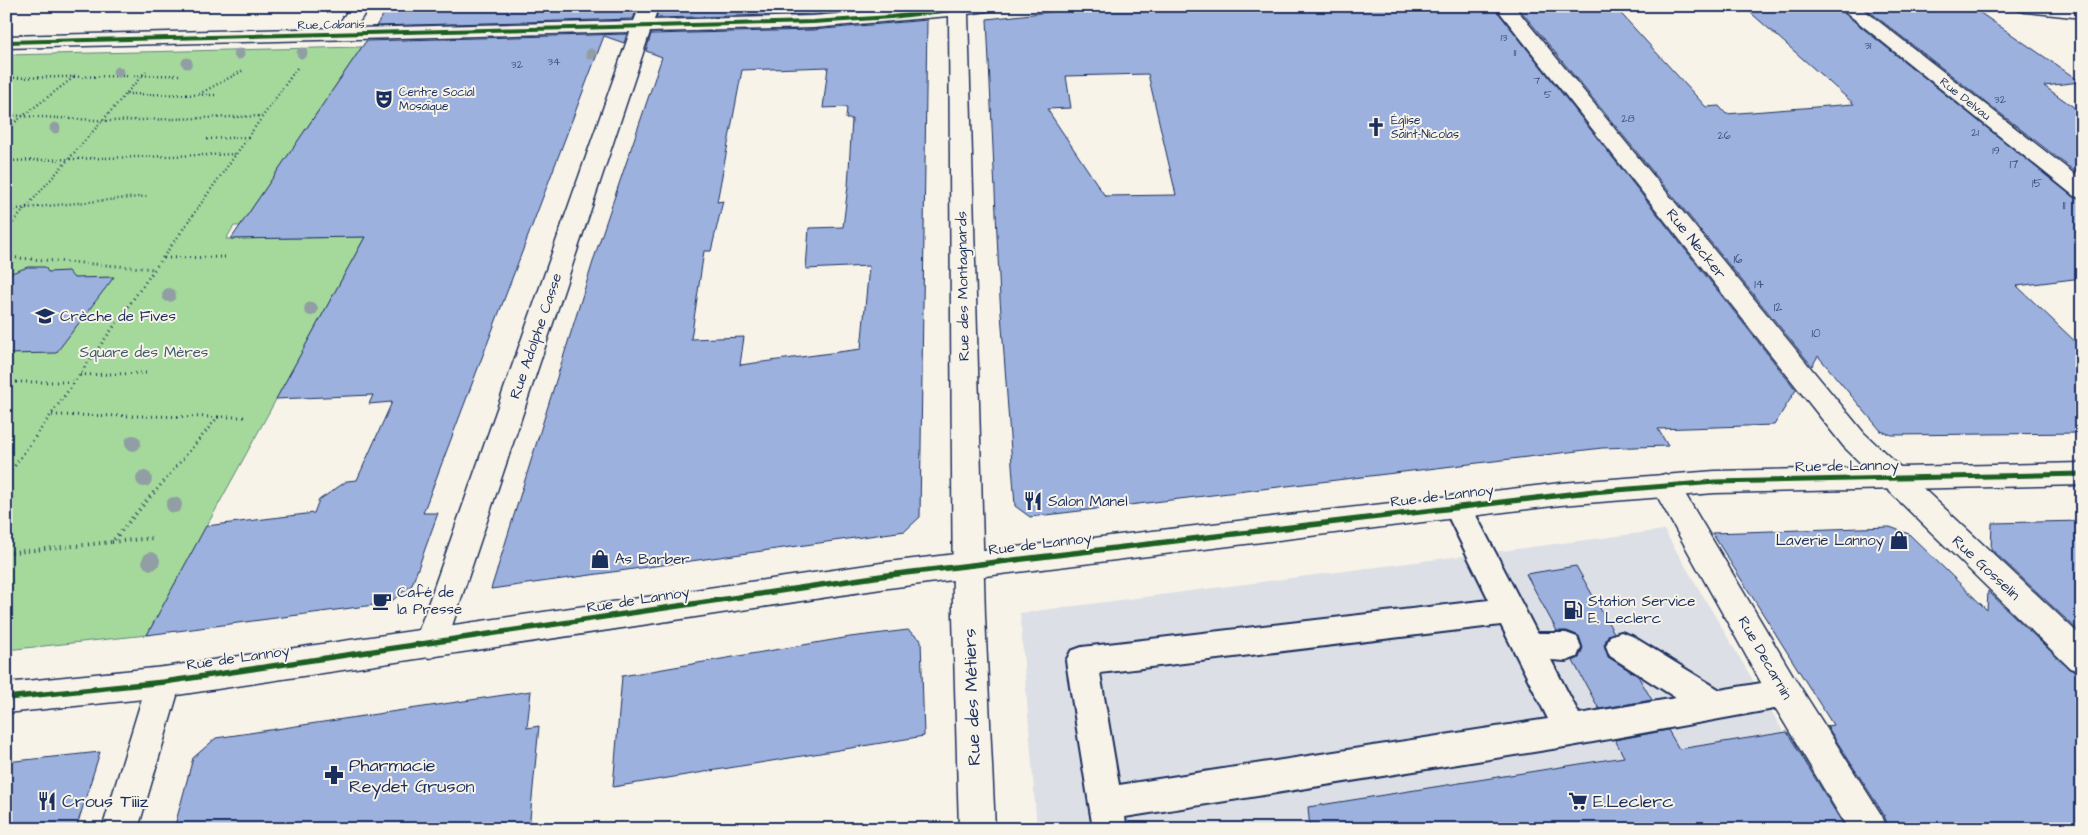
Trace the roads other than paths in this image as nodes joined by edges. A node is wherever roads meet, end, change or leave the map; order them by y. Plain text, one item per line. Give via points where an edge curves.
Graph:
1 (361, 6) edge
2 (986, 6) edge
3 (1504, 6) edge
4 (1847, 6) edge
5 (2024, 6) edge
6 (958, 8) edge
7 (2082, 12) edge
8 (645, 17) edge
9 (340, 34) junction
10 (6, 42) edge
11 (2082, 191) edge
12 (2082, 474) edge
13 (1891, 477) junction
14 (1665, 485) junction
15 (1457, 506) junction
16 (968, 565) junction
17 (1510, 611) junction
18 (430, 644) junction
19 (1527, 646) junction
20 (1621, 646) dead end
21 (1566, 647) dead end
22 (2082, 658) edge
23 (164, 682) junction
24 (1785, 692) junction
25 (6, 698) edge
26 (1716, 705) junction
27 (1571, 731) junction
28 (1108, 816) edge
29 (120, 829) edge
30 (977, 829) edge
31 (1869, 829) edge

1 - 9 street
2 - 6 street, Rue Cabanis
3 - 13 street, Rue Necker via 1854,440
4 - 11 street, Rue Delvau
5 - 7 street
6 - 8 street, Rue Cabanis via 830,21
6 - 16 street, Rue des Montagnards
8 - 9 street, Rue Cabanis
8 - 18 street, Rue Adolphe Casse
9 - 10 street, Rue Cabanis
12 - 13 street, Rue de Lannoy
13 - 14 street, Rue de Lannoy
13 - 22 street, Rue Gosselin
14 - 15 street, Rue de Lannoy
14 - 24 street, Rue Decarnin
15 - 16 street, Rue de Lannoy
15 - 17 lane
16 - 18 street, Rue de Lannoy
16 - 30 street, Rue des Métiers
17 - 19 lane
17 - 27 lane
17 - 28 lane via 1082,661
18 - 23 street, Rue de Lannoy
19 - 21 lane
19 - 27 lane
20 - 26 lane
23 - 25 street, Rue de Lannoy
23 - 29 street
24 - 26 lane
24 - 31 street, Rue Decarnin
26 - 27 lane
27 - 28 lane

